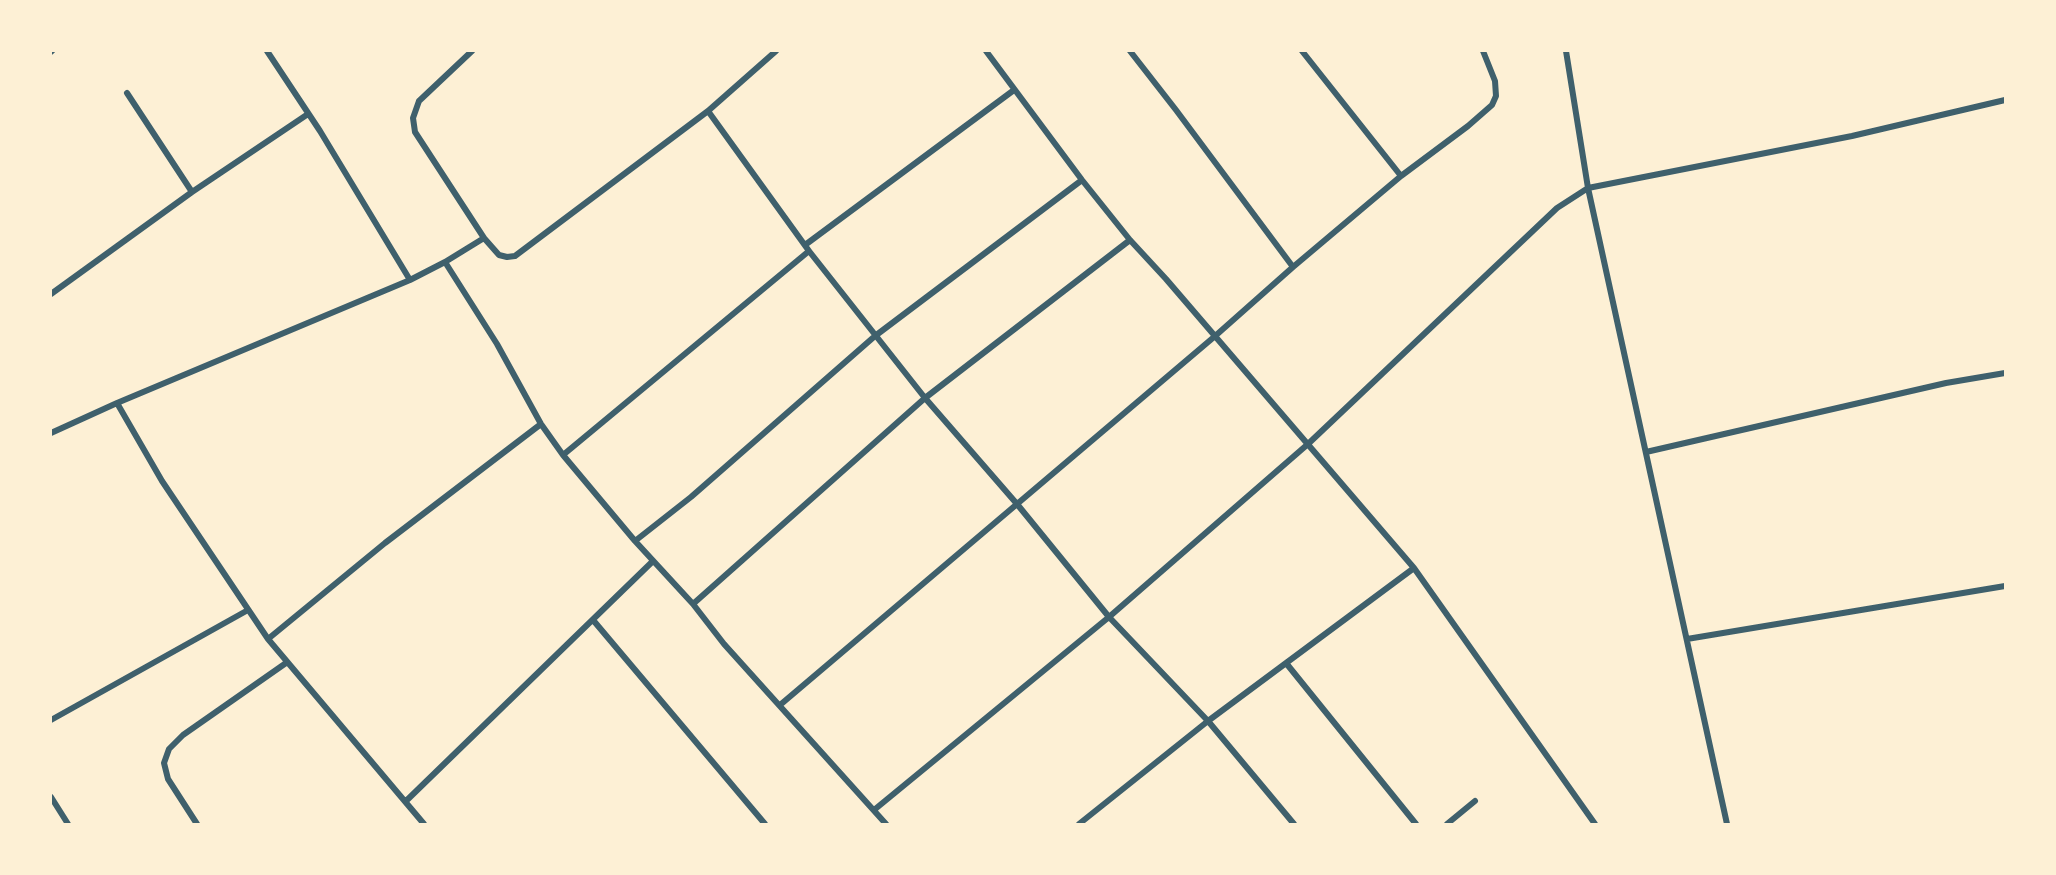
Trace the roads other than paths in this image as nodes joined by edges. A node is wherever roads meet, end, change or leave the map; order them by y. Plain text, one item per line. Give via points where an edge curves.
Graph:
1 (267, 51) edge
2 (472, 51) edge
3 (776, 51) edge
4 (986, 51) edge
5 (1130, 51) edge
6 (1302, 51) edge
7 (1483, 51) edge
8 (1566, 51) edge
9 (1014, 90) junction
10 (127, 93) dead end
11 (2005, 100) edge
12 (708, 111) junction
13 (308, 114) junction
14 (1401, 176) junction
15 (1082, 180) junction
16 (1588, 188) junction
17 (192, 192) junction
18 (484, 238) junction
19 (1130, 240) junction
20 (807, 248) junction
21 (445, 262) junction
22 (1293, 267) junction
23 (410, 280) junction
24 (51, 294) edge
25 (875, 336) junction
26 (1214, 337) junction
27 (2005, 373) edge
28 (925, 398) junction
29 (117, 403) junction
30 (541, 423) junction
31 (51, 434) edge
32 (1308, 444) junction
33 (1646, 452) junction
34 (563, 455) junction
35 (1017, 504) junction
36 (634, 542) junction
37 (652, 562) junction
38 (1414, 568) junction
39 (2005, 586) edge
40 (693, 604) junction
41 (248, 610) junction
42 (1109, 617) junction
43 (593, 620) junction
44 (268, 639) junction
45 (1687, 639) junction
46 (286, 663) junction
47 (1286, 663) junction
48 (780, 705) junction
49 (51, 720) edge
50 (1208, 721) junction
51 (51, 796) edge
52 (406, 801) junction
53 (1475, 801) dead end
54 (874, 810) junction
55 (68, 824) edge
56 (197, 824) edge
57 (424, 824) edge
58 (765, 824) edge
59 (886, 824) edge
60 (1079, 824) edge
61 (1294, 824) edge
62 (1416, 824) edge
63 (1447, 824) edge
64 (1595, 824) edge
65 (1727, 824) edge

1 - 13 street
2 - 18 street via 419,101 413,118 415,132
3 - 12 street
4 - 9 street
5 - 22 street
6 - 14 street
7 - 14 street via 1494,81 1496,96 1492,105
8 - 16 street
9 - 15 street
9 - 20 street
10 - 17 street
11 - 16 street via 1852,136
12 - 18 street via 515,256 499,255
12 - 20 street
13 - 17 street
13 - 23 street
14 - 22 street
15 - 19 street
15 - 25 street
16 - 32 street via 1557,208
16 - 33 street
17 - 24 street
18 - 21 street
19 - 26 street
19 - 28 street
20 - 25 street
20 - 34 street
21 - 23 street
21 - 30 street
22 - 26 street
23 - 29 street
25 - 28 street
25 - 36 street
26 - 32 street
26 - 35 street
27 - 33 street
28 - 35 street
28 - 40 street
29 - 31 street
29 - 41 street via 162,481
30 - 34 street
30 - 44 street
32 - 38 street
32 - 42 street
33 - 45 street
34 - 36 street
35 - 42 street
35 - 48 street
36 - 37 street
37 - 40 street
37 - 43 street
38 - 47 street
38 - 64 street
39 - 45 street
40 - 48 street
41 - 44 street
41 - 49 street
42 - 50 street
42 - 54 street
43 - 52 street
43 - 58 street
44 - 46 street
45 - 65 street
46 - 52 street
46 - 56 street via 169,749 164,764 168,779
47 - 50 street
47 - 62 street
48 - 54 street
50 - 60 street
50 - 61 street
51 - 55 street
52 - 57 street
53 - 63 street
54 - 59 street

